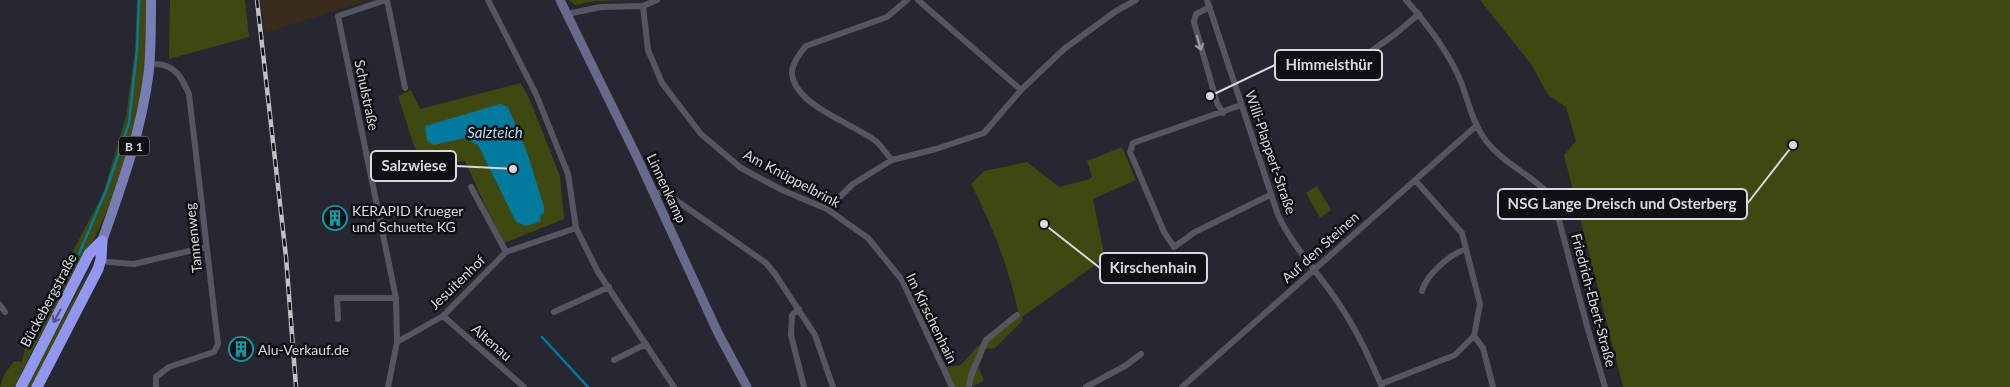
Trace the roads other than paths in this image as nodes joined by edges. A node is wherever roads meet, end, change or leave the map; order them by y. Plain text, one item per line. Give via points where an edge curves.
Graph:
1 (151, 0) edge
2 (387, 0) edge
3 (488, 0) edge
4 (560, 0) edge
5 (657, 0) edge
6 (908, 0) edge
7 (918, 0) edge
8 (1136, 0) edge
9 (1207, 0) edge
10 (1406, 0) edge
11 (643, 6) junction
12 (1210, 7) junction
13 (567, 14) junction
14 (1419, 14) junction
15 (157, 64) dead end
16 (1343, 70) dead end
17 (405, 88) dead end
18 (1021, 90) junction
19 (1241, 105) junction
20 (1223, 113) junction
21 (1476, 126) junction
22 (892, 160) junction
23 (1415, 180) junction
24 (471, 187) dead end
25 (654, 193) junction
26 (1270, 195) junction
27 (827, 209) junction
28 (576, 228) junction
29 (868, 238) joint
30 (102, 241) junction
31 (206, 248) junction
32 (1466, 249) junction
33 (506, 252) junction
34 (108, 262) dead end
35 (1313, 270) junction
36 (609, 288) junction
37 (1422, 291) dead end
38 (396, 298) junction
39 (0, 305) edge
40 (799, 309) junction
41 (5, 312) dead end
42 (554, 312) dead end
43 (1017, 315) dead end
44 (443, 316) junction
45 (338, 319) dead end
46 (1474, 336) junction
47 (397, 342) junction
48 (646, 344) junction
49 (1141, 354) dead end
50 (614, 360) dead end
51 (1381, 386) edge
52 (21, 387) edge
53 (37, 387) edge
54 (156, 387) edge
55 (388, 387) edge
56 (524, 387) edge
57 (674, 387) edge
58 (747, 387) edge
59 (804, 387) edge
60 (833, 387) edge
61 (952, 387) edge
62 (969, 387) edge
63 (1086, 387) edge
64 (1182, 387) edge
65 (1493, 387) edge
66 (1605, 387) edge

1 - 30 main road, B 1 via 149,70 140,121 127,172
2 - 17 street
2 - 38 street, Schulstraße via 338,16
3 - 28 street via 536,94 568,174
4 - 13 main road, Linnenkamp
5 - 11 street
6 - 22 street via 887,17 806,46 792,72 796,86 810,102 877,142
7 - 18 street
8 - 18 street via 1064,49
9 - 12 street, Willi-Plappert-Straße
10 - 14 street, Friedrich-Ebert-Straße
11 - 13 street via 601,7
11 - 27 street, Am Knüppelbrink via 648,50 662,83 701,134 741,168
12 - 19 street, Willi-Plappert-Straße
12 -> 20 street via 1196,14 1194,22 1217,103
13 - 25 main road, Linnenkamp
14 - 16 street
14 - 21 street, Friedrich-Ebert-Straße via 1449,57
15 - 31 street, Tannenweg via 166,64 182,76 189,94
18 - 22 street via 984,133
19 - 20 street
19 - 26 street, Willi-Plappert-Straße
20 - 26 street via 1133,142 1130,152 1164,232 1174,247 1195,232
21 - 23 street, Auf den Steinen
21 - 66 street, Friedrich-Ebert-Straße via 1498,156 1548,193 1556,209
22 - 27 street via 854,184
23 - 32 street via 1462,233
23 - 35 street, Auf den Steinen
24 - 33 street
25 - 40 street via 670,196 761,259
25 - 58 main road, Linnenkamp via 718,333
26 - 35 street, Willi-Plappert-Straße via 1287,233
27 - 29 street, Am Knüppelbrink
28 - 33 street, Jesuitenhof
28 - 36 street
29 - 61 street, Im Kirschenhain via 902,280
30 -> 52 highway, Bückebergstraße / B 1 via 89,254
30 - 53 highway, Bückebergstraße / B 1 via 98,268
31 - 34 street via 134,264
31 - 54 street, Tannenweg via 218,344 214,352 169,367 156,378
32 - 37 street via 1456,252 1424,281
32 - 46 street via 1480,304
33 - 44 street, Jesuitenhof
35 - 51 street, Willi-Plappert-Straße via 1359,336
35 - 64 street, Auf den Steinen
36 - 42 street
36 - 48 street
38 - 45 street via 337,298
38 - 47 street, Schulstraße
39 - 41 street
40 - 59 street via 792,315 791,335
40 - 60 street via 818,342
43 - 62 street via 986,340
44 - 47 street, Jesuitenhof
44 - 56 street, Altenau
46 - 51 street via 1455,355
46 - 65 street via 1483,348
47 - 55 street, Schulstraße
48 - 50 street
48 - 57 street
49 - 63 street

